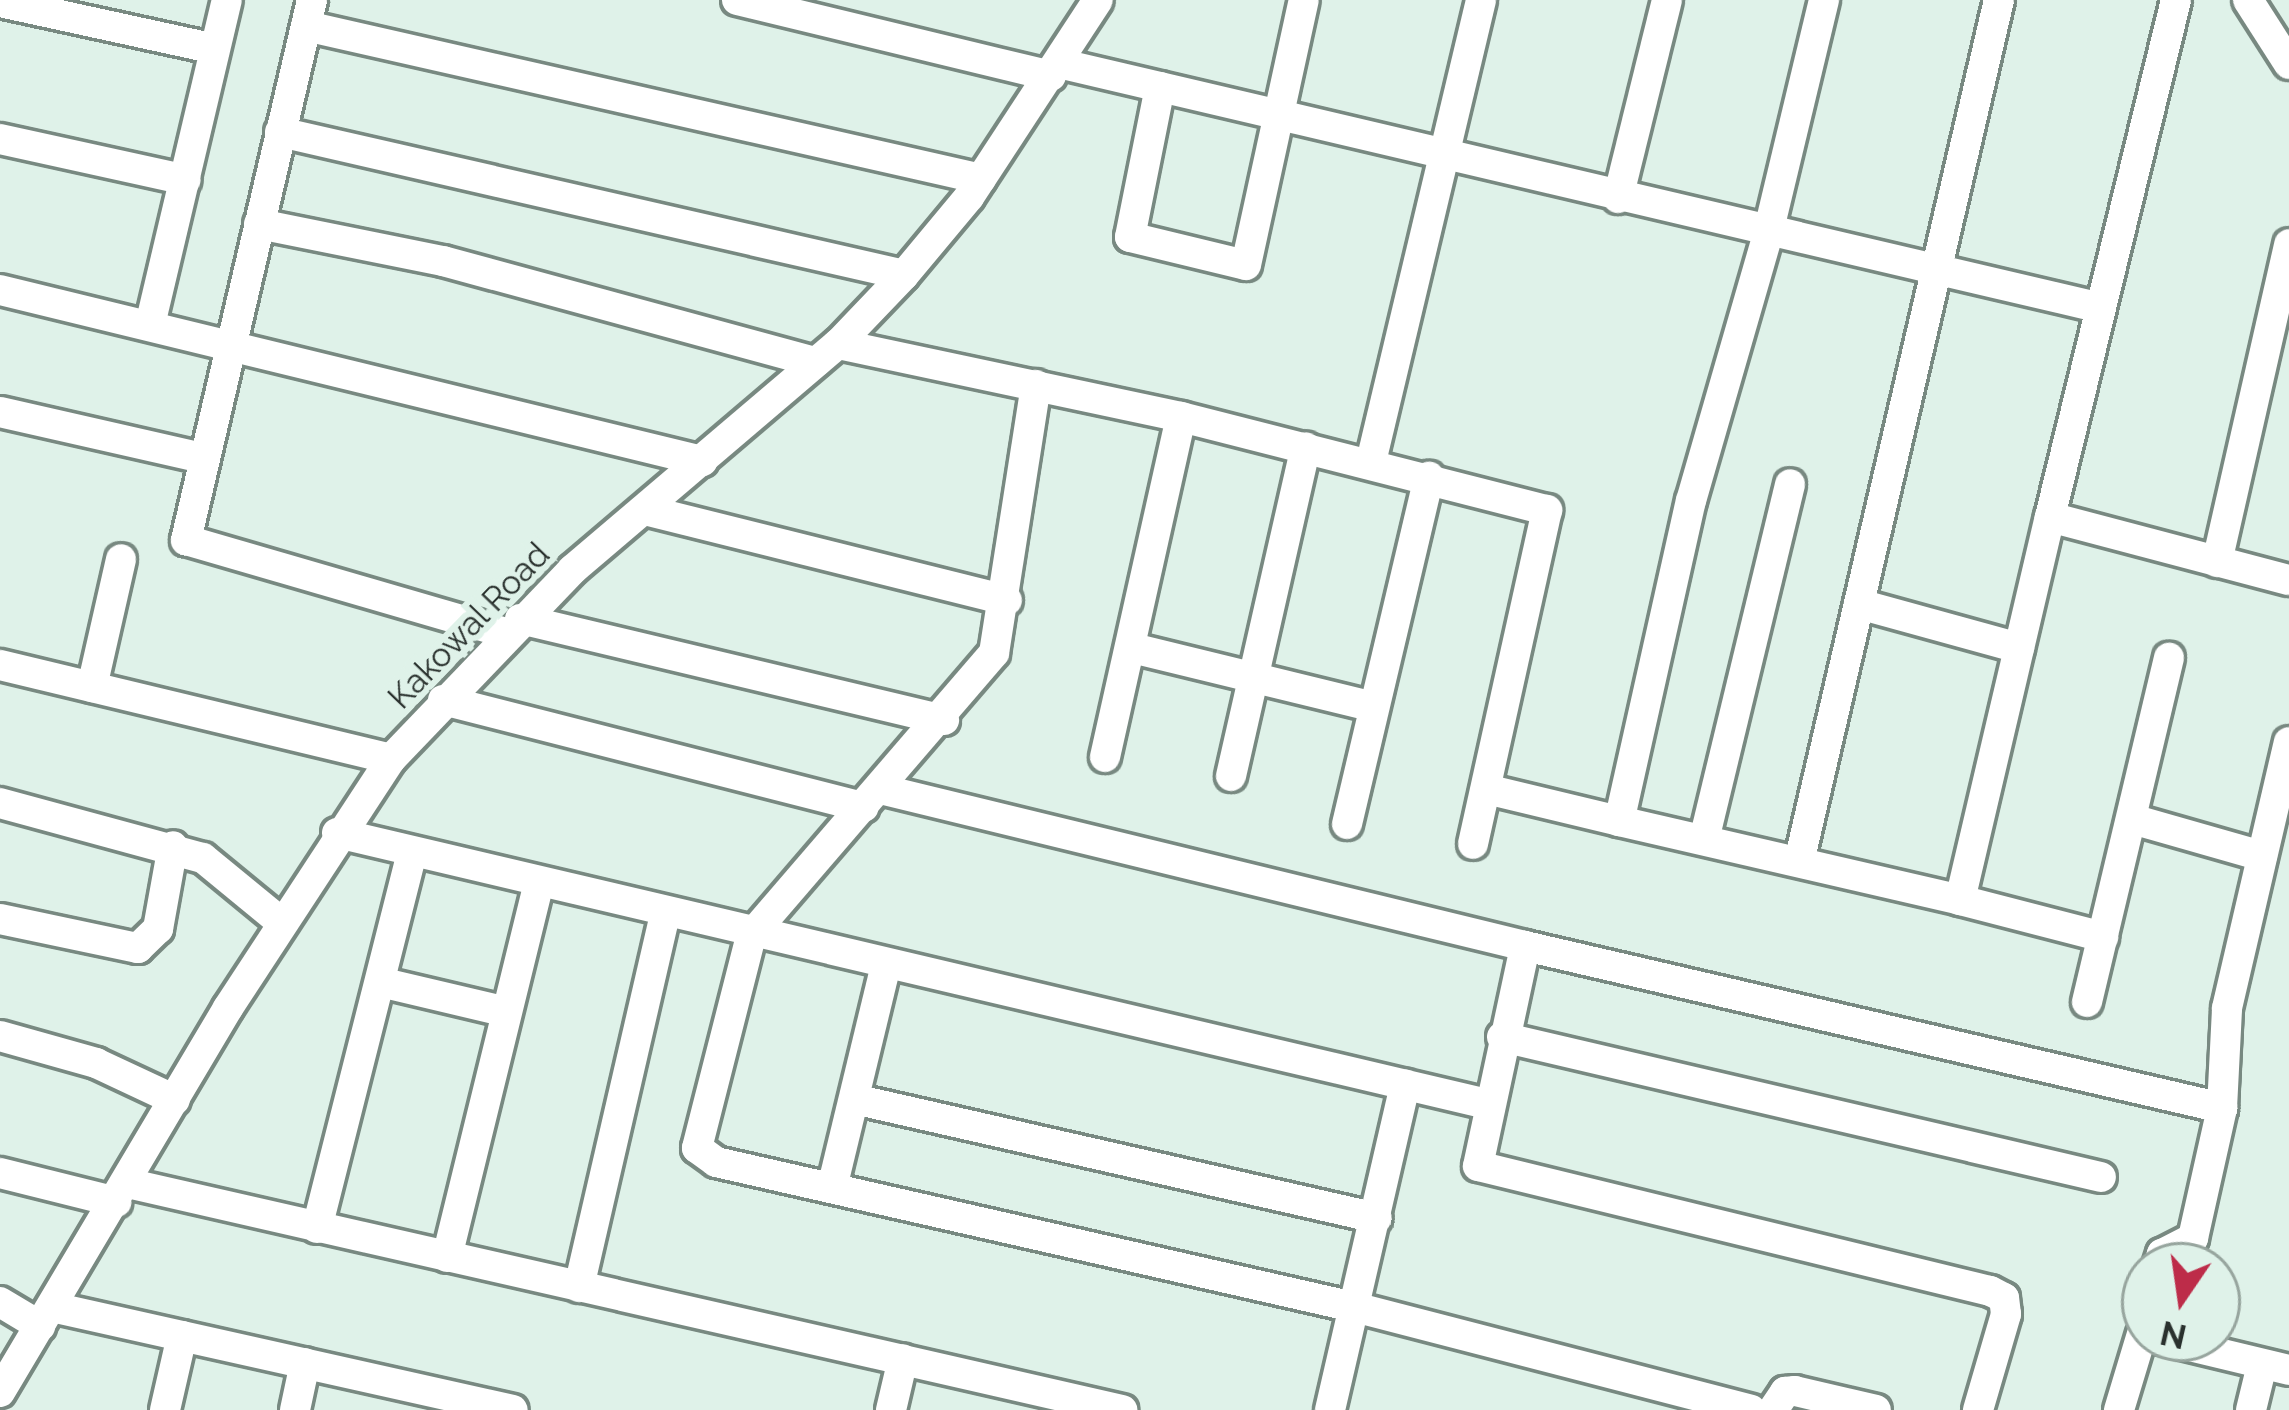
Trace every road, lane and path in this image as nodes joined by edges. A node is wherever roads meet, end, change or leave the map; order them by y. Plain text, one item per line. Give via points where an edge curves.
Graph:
1 (227, 0) edge
2 (736, 0) edge
3 (1098, 0) edge
4 (1304, 0) edge
5 (1481, 0) edge
6 (1667, 0) edge
7 (1824, 0) edge
8 (1999, 0) edge
9 (2176, 0) edge
10 (2248, 0) edge
11 (0, 2) edge
12 (309, 13) edge
13 (215, 49) junction
14 (2289, 64) edge
15 (1055, 69) junction
16 (1160, 87) junction
17 (1281, 116) junction
18 (280, 133) junction
19 (0, 139) edge
20 (1445, 154) junction
21 (981, 179) junction
22 (186, 181) junction
23 (1618, 198) junction
24 (259, 224) junction
25 (1768, 234) junction
26 (2289, 244) edge
27 (1937, 274) junction
28 (904, 275) junction
29 (0, 290) edge
30 (2101, 308) junction
31 (150, 325) junction
32 (230, 345) junction
33 (827, 353) junction
34 (1036, 386) junction
35 (0, 412) edge
36 (1181, 417) junction
37 (1306, 447) junction
38 (202, 458) junction
39 (701, 461) junction
40 (1371, 462) junction
41 (1429, 477) junction
42 (1790, 484) dead end
43 (645, 510) junction
44 (2050, 517) junction
45 (121, 560) dead end
46 (2217, 562) junction
47 (2289, 580) edge
48 (1007, 600) junction
49 (1859, 604) junction
50 (513, 626) junction
51 (1132, 648) junction
52 (2019, 648) junction
53 (2169, 658) dead end
54 (0, 665) edge
55 (1252, 679) junction
56 (92, 687) junction
57 (443, 700) junction
58 (1375, 707) junction
59 (944, 720) junction
60 (2289, 742) edge
61 (1105, 758) dead end
62 (391, 759) junction
63 (1231, 776) dead end
64 (1486, 789) junction
65 (872, 798) junction
66 (0, 803) edge
67 (2132, 819) junction
68 (1619, 821) junction
69 (1347, 824) dead end
70 (337, 833) junction
71 (1704, 841) junction
72 (1473, 844) dead end
73 (172, 846) junction
74 (412, 852) junction
75 (2262, 856) junction
76 (1799, 862) junction
77 (539, 883) junction
78 (1960, 900) junction
79 (665, 914) junction
80 (0, 920) edge
81 (281, 922) junction
82 (751, 935) junction
83 (2103, 937) junction
84 (1525, 946) junction
85 (886, 965) junction
86 (380, 982) junction
87 (2087, 1002) dead end
88 (508, 1012) junction
89 (0, 1036) edge
90 (1502, 1037) junction
91 (1405, 1085) junction
92 (854, 1099) junction
93 (175, 1100) junction
94 (1487, 1104) junction
95 (2222, 1108) junction
96 (0, 1172) edge
97 (2101, 1178) dead end
98 (832, 1188) junction
99 (121, 1193) junction
100 (1377, 1218) junction
101 (317, 1228) junction
102 (2186, 1242) edge
103 (447, 1257) junction
104 (579, 1287) junction
105 (0, 1302) edge
106 (1358, 1309) junction
107 (46, 1316) junction
108 (182, 1336) junction
109 (2241, 1358) edge
110 (903, 1359) junction
111 (2136, 1362) edge
112 (305, 1364) junction
113 (2275, 1367) edge
114 (0, 1391) edge
115 (421, 1400) edge
116 (165, 1410) edge
117 (295, 1410) edge
118 (513, 1410) edge
119 (891, 1410) edge
120 (1122, 1410) edge
121 (1330, 1410) edge
122 (1751, 1410) edge
123 (1773, 1410) edge
124 (1876, 1410) edge
125 (1978, 1410) edge
126 (2119, 1410) edge
127 (2251, 1410) edge

1 - 13 street
2 - 15 street
3 - 15 street, Kakowal Road
4 - 17 street
5 - 20 street
6 - 23 street
7 - 25 street
8 - 27 street
9 - 30 street
10 - 14 street
11 - 13 street
12 - 18 street
12 - 21 street
13 - 22 street
15 - 16 street
15 - 21 street, Kakowal Road
16 - 17 street
16 - 17 street via 1130,237 1233,267 1253,255
17 - 20 street
18 - 24 street
18 - 28 street
19 - 22 street
20 - 23 street
20 - 40 street
21 - 28 street, Kakowal Road
22 - 31 street
23 - 25 street
24 - 32 street
24 - 33 street
25 - 27 street
25 - 68 street via 1691,500
26 - 46 street
27 - 30 street
27 - 49 street
28 - 33 street, Kakowal Road
29 - 31 street
30 - 44 street
31 - 32 street
32 - 38 street
32 - 39 street
33 - 34 street
33 - 39 street, Kakowal Road
34 - 36 street
34 - 48 street
35 - 38 street
36 - 37 street
36 - 51 street
37 - 40 street
37 - 55 street
38 - 50 street via 185,526 194,548
39 - 43 street, Kakowal Road
40 - 41 street
41 - 58 street
41 - 64 street via 1533,502 1550,522
42 - 71 street
43 - 48 street
43 - 50 street, Kakowal Road
44 - 46 street
44 - 52 street
45 - 56 street
46 - 47 street
48 - 59 street via 994,653
49 - 52 street
49 - 76 street
50 - 57 street, Kakowal Road
50 - 59 street
51 - 55 street
51 - 61 street
52 - 78 street
53 - 67 street
54 - 56 street
55 - 58 street
55 - 63 street
56 - 62 street
57 - 62 street, Kakowal Road
57 - 65 street
58 - 69 street
59 - 65 street
60 - 75 street
62 - 70 street, Kakowal Road
64 - 68 street
64 - 72 street
65 - 82 street
65 - 84 street
66 - 73 street
67 - 75 street
67 - 83 street
68 - 71 street
70 - 74 street
70 - 81 street, Kakowal Road
71 - 76 street
73 - 80 street via 149,944 126,950
73 - 81 street via 214,866
74 - 77 street
74 - 86 street
75 - 95 street via 2227,1008
76 - 78 street
77 - 79 street
77 - 88 street
78 - 83 street
79 - 82 street
79 - 104 street
81 - 93 street, Kakowal Road
82 - 85 street
82 - 98 street via 697,1148 716,1162
83 - 87 street
84 - 90 street
84 - 95 street
85 - 91 street
85 - 92 street
86 - 88 street
86 - 101 street
88 - 103 street
89 - 93 street via 96,1064
90 - 94 street
90 - 97 street
91 - 94 street
91 - 100 street
92 - 98 street
92 - 100 street
93 - 99 street, Kakowal Road
94 - 125 street via 1476,1154 1487,1173 2004,1298
95 - 102 street
96 - 99 street
98 - 106 street
99 - 101 street
99 - 107 street, Kakowal Road
100 - 106 street
101 - 103 street
103 - 104 street
104 - 110 street
105 - 107 street
106 - 121 street
106 - 122 street
107 - 108 street
107 - 114 street, Kakowal Road
108 - 112 street
108 - 116 street
109 - 113 street
110 - 119 street
110 - 120 street
111 - 126 street
112 - 115 street
112 - 117 street
113 - 127 street
115 - 118 street
123 - 124 street via 1784,1392 1795,1391

